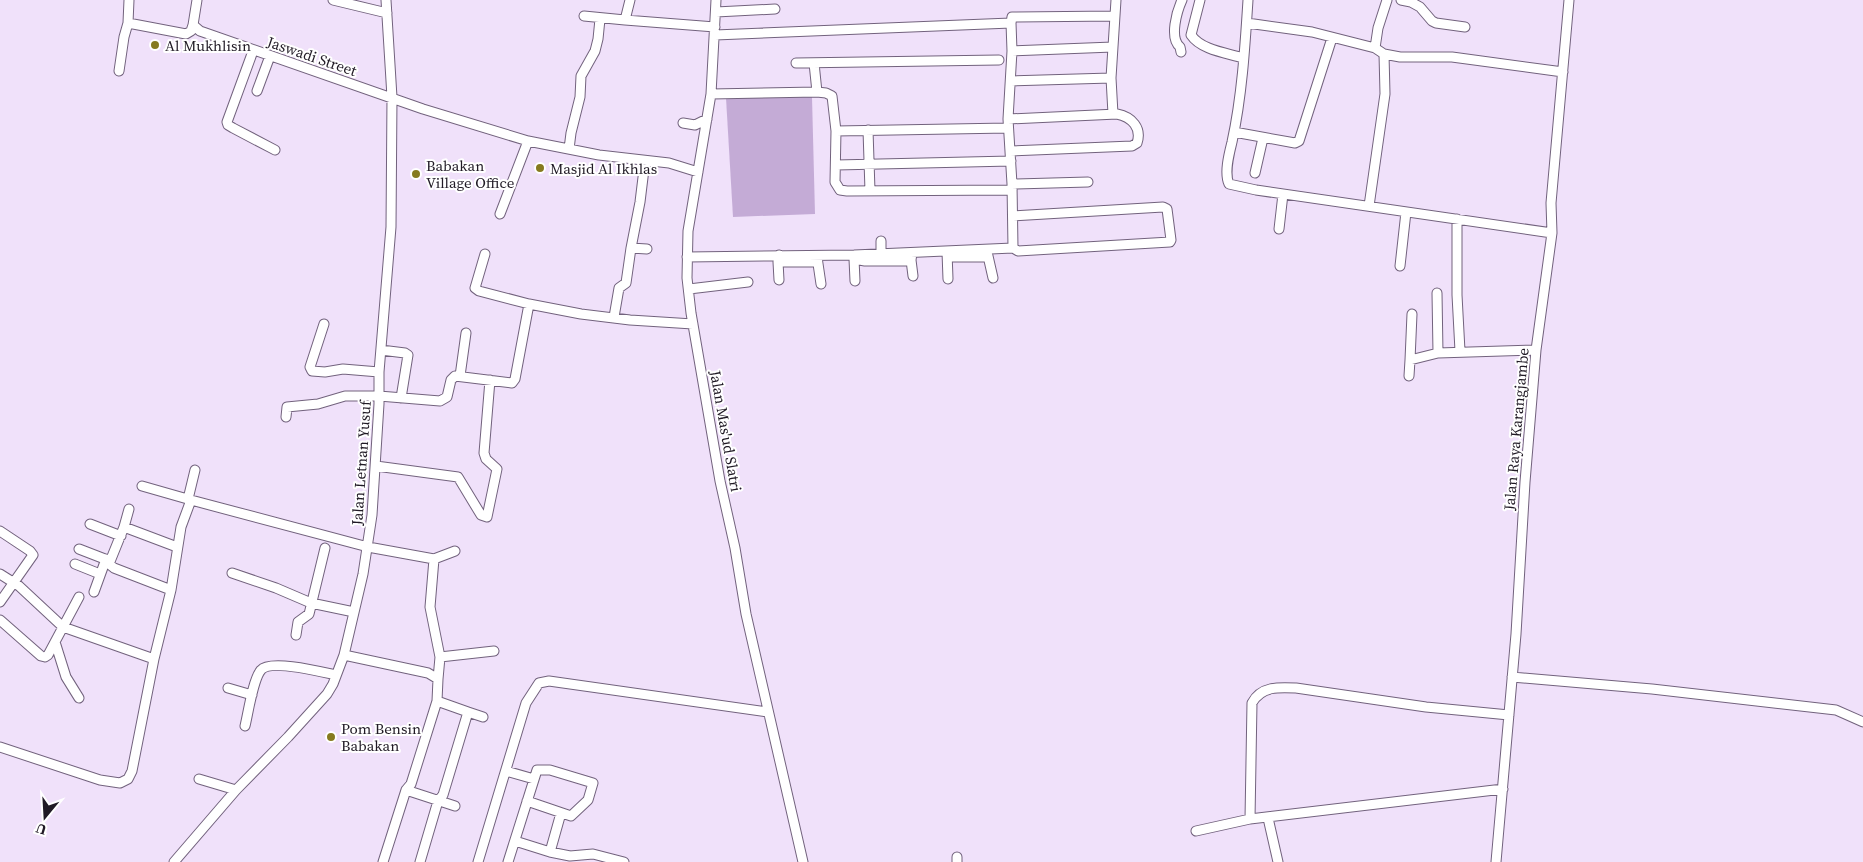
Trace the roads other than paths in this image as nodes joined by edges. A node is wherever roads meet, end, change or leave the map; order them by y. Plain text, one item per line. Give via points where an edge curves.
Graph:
1 (130, 0) edge
2 (197, 0) edge
3 (333, 0) edge
4 (386, 0) edge
5 (630, 0) edge
6 (716, 0) edge
7 (1116, 0) edge
8 (1182, 0) edge
9 (1200, 0) edge
10 (1248, 0) edge
11 (1387, 0) edge
12 (1401, 0) edge
13 (1569, 0) edge
14 (775, 9) dead end
15 (716, 12) junction
16 (387, 13) junction
17 (584, 16) dead end
18 (1115, 16) junction
19 (600, 19) junction
20 (625, 20) junction
21 (128, 22) junction
22 (1011, 23) junction
23 (1247, 23) junction
24 (193, 24) junction
25 (1465, 27) dead end
26 (715, 31) junction
27 (1176, 33) junction
28 (1191, 35) junction
29 (1332, 38) junction
30 (1113, 47) junction
31 (1374, 48) junction
32 (253, 51) junction
33 (1012, 51) junction
34 (1181, 52) dead end
35 (1384, 54) junction
36 (270, 56) junction
37 (1244, 58) junction
38 (999, 60) dead end
39 (814, 62) junction
40 (796, 63) dead end
41 (119, 71) dead end
42 (1563, 72) junction
43 (1111, 78) junction
44 (1011, 81) junction
45 (257, 91) dead end
46 (817, 92) junction
47 (711, 94) junction
48 (392, 97) junction
49 (1113, 114) junction
50 (707, 119) junction
51 (683, 123) dead end
52 (1008, 124) junction
53 (836, 130) junction
54 (868, 130) junction
55 (1234, 132) junction
56 (1263, 138) junction
57 (528, 142) junction
58 (569, 149) junction
59 (275, 150) dead end
60 (1010, 151) junction
61 (645, 161) junction
62 (1011, 161) junction
63 (869, 164) junction
64 (836, 165) junction
65 (698, 172) junction
66 (1256, 173) dead end
67 (1088, 182) dead end
68 (1012, 187) junction
69 (870, 191) junction
70 (1283, 194) junction
71 (1369, 206) junction
72 (1406, 212) junction
73 (500, 214) dead end
74 (1013, 216) junction
75 (1457, 219) junction
76 (1279, 229) dead end
77 (1552, 233) junction
78 (881, 241) dead end
79 (631, 248) junction
80 (1013, 248) junction
81 (647, 249) dead end
82 (987, 253) junction
83 (485, 254) dead end
84 (881, 254) junction
85 (947, 254) junction
86 (912, 256) junction
87 (687, 257) junction
88 (854, 257) junction
89 (817, 258) junction
90 (778, 259) junction
91 (1400, 266) dead end
92 (913, 276) dead end
93 (993, 278) dead end
94 (948, 279) dead end
95 (779, 280) dead end
96 (855, 281) dead end
97 (748, 282) dead end
98 (821, 284) dead end
99 (689, 289) junction
100 (1437, 293) dead end
101 (529, 304) junction
102 (1412, 314) dead end
103 (614, 318) junction
104 (324, 324) dead end
105 (693, 324) junction
106 (466, 333) dead end
107 (381, 350) junction
108 (1536, 350) junction
109 (1460, 351) junction
110 (1438, 353) junction
111 (1410, 360) junction
112 (379, 372) junction
113 (460, 376) junction
114 (1409, 376) dead end
115 (490, 380) junction
116 (379, 396) junction
117 (401, 398) junction
118 (286, 417) dead end
119 (376, 466) junction
120 (195, 470) dead end
121 (142, 486) dead end
122 (190, 500) junction
123 (129, 509) dead end
124 (90, 524) dead end
125 (0, 531) edge
126 (122, 532) junction
127 (177, 547) junction
128 (368, 547) junction
129 (325, 548) dead end
130 (79, 549) dead end
131 (455, 551) dead end
132 (434, 559) junction
133 (108, 560) junction
134 (75, 564) dead end
135 (232, 573) dead end
136 (0, 574) edge
137 (100, 574) junction
138 (13, 582) junction
139 (170, 590) junction
140 (94, 592) dead end
141 (79, 597) dead end
142 (0, 602) edge
143 (312, 603) junction
144 (354, 612) junction
145 (0, 620) edge
146 (63, 627) junction
147 (296, 636) dead end
148 (55, 642) junction
149 (494, 651) dead end
150 (344, 655) junction
151 (440, 657) junction
152 (154, 659) junction
153 (336, 675) junction
154 (1512, 677) junction
155 (438, 679) junction
156 (228, 688) dead end
157 (252, 695) junction
158 (79, 698) dead end
159 (437, 701) junction
160 (468, 712) junction
161 (768, 712) junction
162 (1510, 715) junction
163 (483, 717) dead end
164 (1863, 722) edge
165 (245, 726) dead end
166 (0, 748) edge
167 (506, 771) junction
168 (199, 779) dead end
169 (534, 779) junction
170 (1503, 789) junction
171 (236, 790) junction
172 (406, 790) junction
173 (438, 800) junction
174 (527, 801) junction
175 (455, 806) dead end
176 (561, 813) junction
177 (1268, 818) junction
178 (1250, 819) junction
179 (1196, 831) dead end
180 (515, 841) junction
181 (550, 852) junction
182 (572, 858) edge
183 (174, 862) edge
184 (384, 862) edge
185 (420, 862) edge
186 (478, 862) edge
187 (508, 862) edge
188 (624, 862) edge
189 (803, 862) edge
190 (1278, 862) edge
191 (1496, 862) edge

1 - 21 street
2 - 24 street
3 - 16 street
4 - 16 street, Jalan Letnan Yusuf
5 - 20 street
6 - 15 street, Jalan Mas'ud Slatri
7 - 18 street
8 - 27 street via 1176,15
9 - 28 street
10 - 23 street
11 - 31 street
12 - 25 street via 1420,7 1436,23
13 - 42 street, Jalan Raya Karangjambe
14 - 15 street
15 - 26 street, Jalan Mas'ud Slatri
16 - 48 street, Jalan Letnan Yusuf
17 - 19 street
18 - 22 street via 1012,17
18 - 30 street
19 - 20 street
19 - 58 street via 595,52 580,79 580,97
20 - 26 street
21 - 24 street via 186,34
21 - 41 street
22 - 26 street
22 - 33 street
23 - 29 street
23 - 37 street
24 - 32 street, Jaswadi Street via 200,31
26 - 47 street, Jalan Mas'ud Slatri
27 - 28 street
27 - 34 street
28 - 37 street via 1200,44
29 - 31 street
29 - 56 street via 1298,141
30 - 33 street
30 - 43 street
31 - 35 street
32 - 36 street, Jaswadi Street
32 - 59 street via 227,122 232,128
33 - 44 street
35 - 42 street via 1400,58 1452,57
35 - 71 street via 1385,94
36 - 45 street
36 - 48 street, Jaswadi Street
37 - 55 street
38 - 39 street
39 - 40 street
39 - 46 street
42 - 77 street, Jalan Raya Karangjambe via 1551,203
43 - 44 street
43 - 49 street
44 - 52 street
46 - 47 street
46 - 53 street via 832,96
47 - 50 street, Jalan Mas'ud Slatri
48 - 57 street, Jaswadi Street
48 - 107 street, Jalan Letnan Yusuf via 393,201
49 - 52 street
49 - 60 street via 1134,122 1139,134 1136,145
50 - 51 street via 695,125
50 - 65 street, Jalan Mas'ud Slatri
52 - 54 street
52 - 60 street
53 - 54 street
53 - 64 street
54 - 63 street
55 - 56 street
55 - 70 street via 1229,184
56 - 66 street
57 - 58 street, Jaswadi Street
57 - 73 street
58 - 61 street, Jaswadi Street
60 - 62 street
61 - 65 street, Jaswadi Street via 670,163
61 - 79 street
62 - 63 street
62 - 68 street
63 - 64 street
63 - 69 street
64 - 69 street via 835,182 840,190
65 - 87 street, Jalan Mas'ud Slatri
67 - 68 street
68 - 69 street
68 - 74 street
70 - 71 street
70 - 76 street
71 - 72 street
72 - 75 street
72 - 91 street
74 - 80 street
74 - 80 street via 1163,207 1167,209 1171,240 1086,248 1018,251
75 - 77 street
75 - 109 street
77 - 108 street, Jalan Raya Karangjambe
78 - 84 street
79 - 81 street
79 - 103 street via 626,283 619,288
80 - 82 street
82 - 85 street
82 - 93 street
83 - 101 street via 475,288
84 - 86 street
84 - 88 street
85 - 86 street
85 - 94 street
86 - 88 street via 865,261
86 - 92 street
87 - 90 street
87 - 99 street, Jalan Mas'ud Slatri
88 - 89 street
88 - 96 street
89 - 90 street
89 - 98 street
90 - 95 street
97 - 99 street
99 - 105 street, Jalan Mas'ud Slatri
100 - 110 street
101 - 103 street
101 - 115 street via 516,379 512,383
102 - 111 street
103 - 105 street
104 - 112 street via 310,367 312,371
105 - 161 street, Jalan Mas'ud Slatri via 720,481
106 - 113 street
107 - 112 street, Jalan Letnan Yusuf
107 - 117 street via 408,355
108 - 109 street
108 - 154 street, Jalan Raya Karangjambe
109 - 110 street
110 - 111 street
111 - 114 street
112 - 116 street, Jalan Letnan Yusuf
113 - 115 street
113 - 117 street via 452,378 449,395 443,401
115 - 119 street via 484,453 497,469 487,517 481,515 460,478
116 - 117 street
116 - 118 street via 345,396 318,404 289,406
116 - 119 street, Jalan Letnan Yusuf
119 - 128 street, Jalan Letnan Yusuf
120 - 122 street
121 - 122 street
122 - 127 street
122 - 128 street
123 - 126 street
124 - 126 street
125 - 138 street via 33,554
126 - 127 street
126 - 133 street
127 - 139 street
128 - 132 street
128 - 144 street, Jalan Letnan Yusuf
129 - 143 street
130 - 133 street
131 - 132 street
132 - 151 street via 430,607
133 - 137 street
133 - 139 street via 114,568
134 - 137 street
135 - 143 street
136 - 138 street
137 - 140 street
138 - 142 street
138 - 146 street
139 - 152 street
141 - 146 street
143 - 144 street
143 - 147 street via 309,614 298,622
144 - 150 street, Jalan Letnan Yusuf
145 - 148 street via 43,657 48,655
146 - 148 street
146 - 152 street
148 - 158 street via 66,677
149 - 151 street
150 - 153 street, Jalan Letnan Yusuf
150 - 155 street via 421,671
151 - 155 street
152 - 166 street via 132,771 120,783 100,780
153 - 157 street via 273,664 260,670
153 - 171 street, Jalan Letnan Yusuf via 327,694
154 - 162 street, Jalan Raya Karangjambe
154 - 164 street via 1836,710
155 - 159 street
156 - 157 street
157 - 165 street
159 - 160 street
159 - 172 street via 411,784
160 - 163 street
160 - 173 street via 443,795
161 - 167 street via 549,680 540,683 526,703
161 - 189 street, Jalan Mas'ud Slatri
162 - 170 street, Jalan Raya Karangjambe
162 - 178 street via 1407,705 1296,688 1276,687 1264,691 1256,695 1252,703
167 - 169 street
167 - 186 street
168 - 171 street
169 - 174 street
169 - 176 street via 537,770 550,770 593,783 588,800 571,816
170 - 177 street
170 - 191 street, Jalan Raya Karangjambe
171 - 183 street, Jalan Letnan Yusuf
172 - 173 street
172 - 184 street
173 - 175 street
173 - 185 street
174 - 176 street
174 - 180 street
176 - 181 street
177 - 178 street
177 - 190 street
178 - 179 street
180 - 181 street
180 - 187 street
181 - 182 street
182 - 188 street via 593,854

